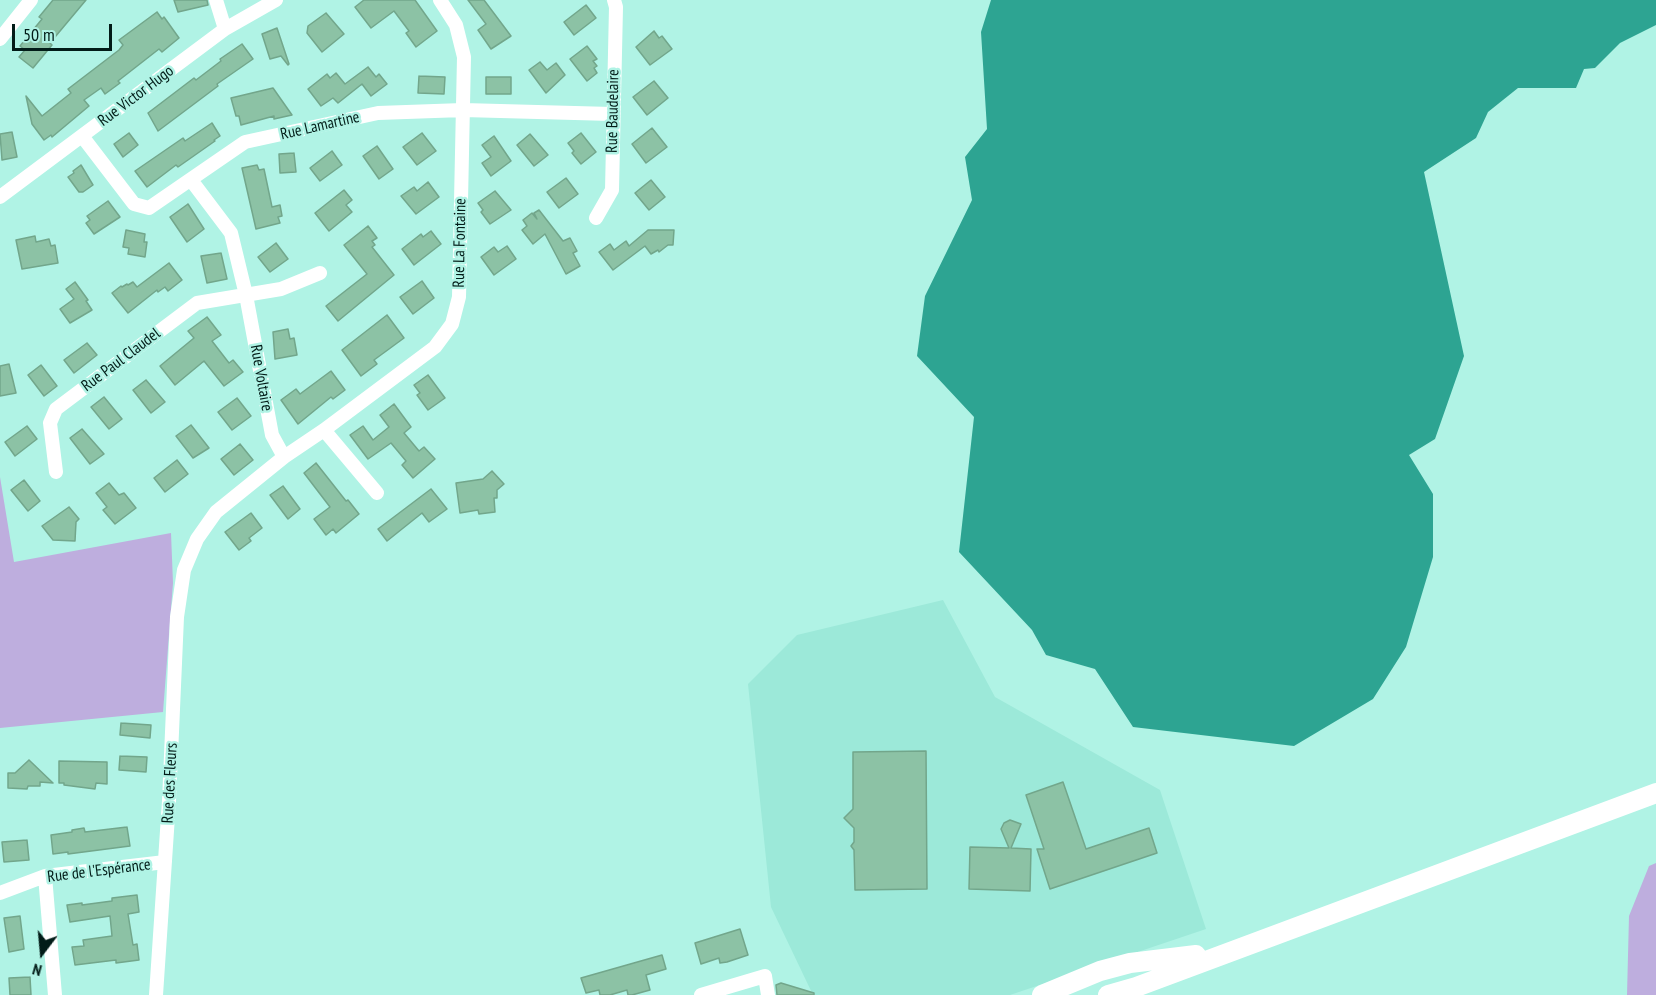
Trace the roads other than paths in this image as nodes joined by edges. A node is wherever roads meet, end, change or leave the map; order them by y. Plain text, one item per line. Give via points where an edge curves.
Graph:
1 (31, 0) edge
2 (216, 0) edge
3 (276, 0) edge
4 (440, 0) edge
5 (614, 0) edge
6 (225, 29) junction
7 (0, 39) edge
8 (463, 110) junction
9 (612, 114) junction
10 (82, 136) junction
11 (191, 180) junction
12 (0, 196) edge
13 (596, 218) dead end
14 (320, 273) dead end
15 (246, 295) junction
16 (324, 430) junction
17 (284, 457) junction
18 (56, 472) dead end
19 (377, 493) dead end
20 (184, 570) joint
21 (1656, 793) edge
22 (165, 862) junction
23 (45, 876) junction
24 (0, 892) edge
25 (1238, 948) junction
26 (1063, 991) edge
27 (55, 995) edge
28 (156, 995) edge
29 (702, 995) edge
30 (768, 995) edge
31 (1042, 995) edge
32 (1108, 995) edge

1 - 7 street
2 - 6 street
3 - 6 street, Rue Victor Hugo
4 - 8 street, Rue La Fontaine via 456,25 464,57
5 - 9 street, Rue Baudelaire
6 - 10 street, Rue Victor Hugo
8 - 9 street, Rue Lamartine
8 - 11 street, Rue Lamartine via 378,113 245,142
8 - 16 street, Rue La Fontaine via 459,297 452,324 435,347
9 - 13 street, Rue Baudelaire via 612,190
10 - 11 street, Rue Lamartine via 134,204 149,208
10 - 12 street, Rue Victor Hugo
11 - 15 street, Rue Voltaire via 231,233
14 - 15 street via 281,289
15 - 17 street, Rue Voltaire via 272,435
15 - 18 street, Rue Paul Claudel via 197,303 56,409 51,423
16 - 17 street, Rue La Fontaine
16 - 19 street
17 - 20 street, Rue La Fontaine via 216,512 197,538
20 - 22 street, Rue des Fleurs via 177,617
21 - 25 main road
22 - 23 street, Rue de l'Espérance
22 - 28 street, Rue des Fleurs
23 - 24 street, Rue de l'Espérance
23 - 27 street
25 - 26 main road via 1131,963 1100,971
25 - 32 main road
26 - 31 main road
29 - 30 street via 765,976

